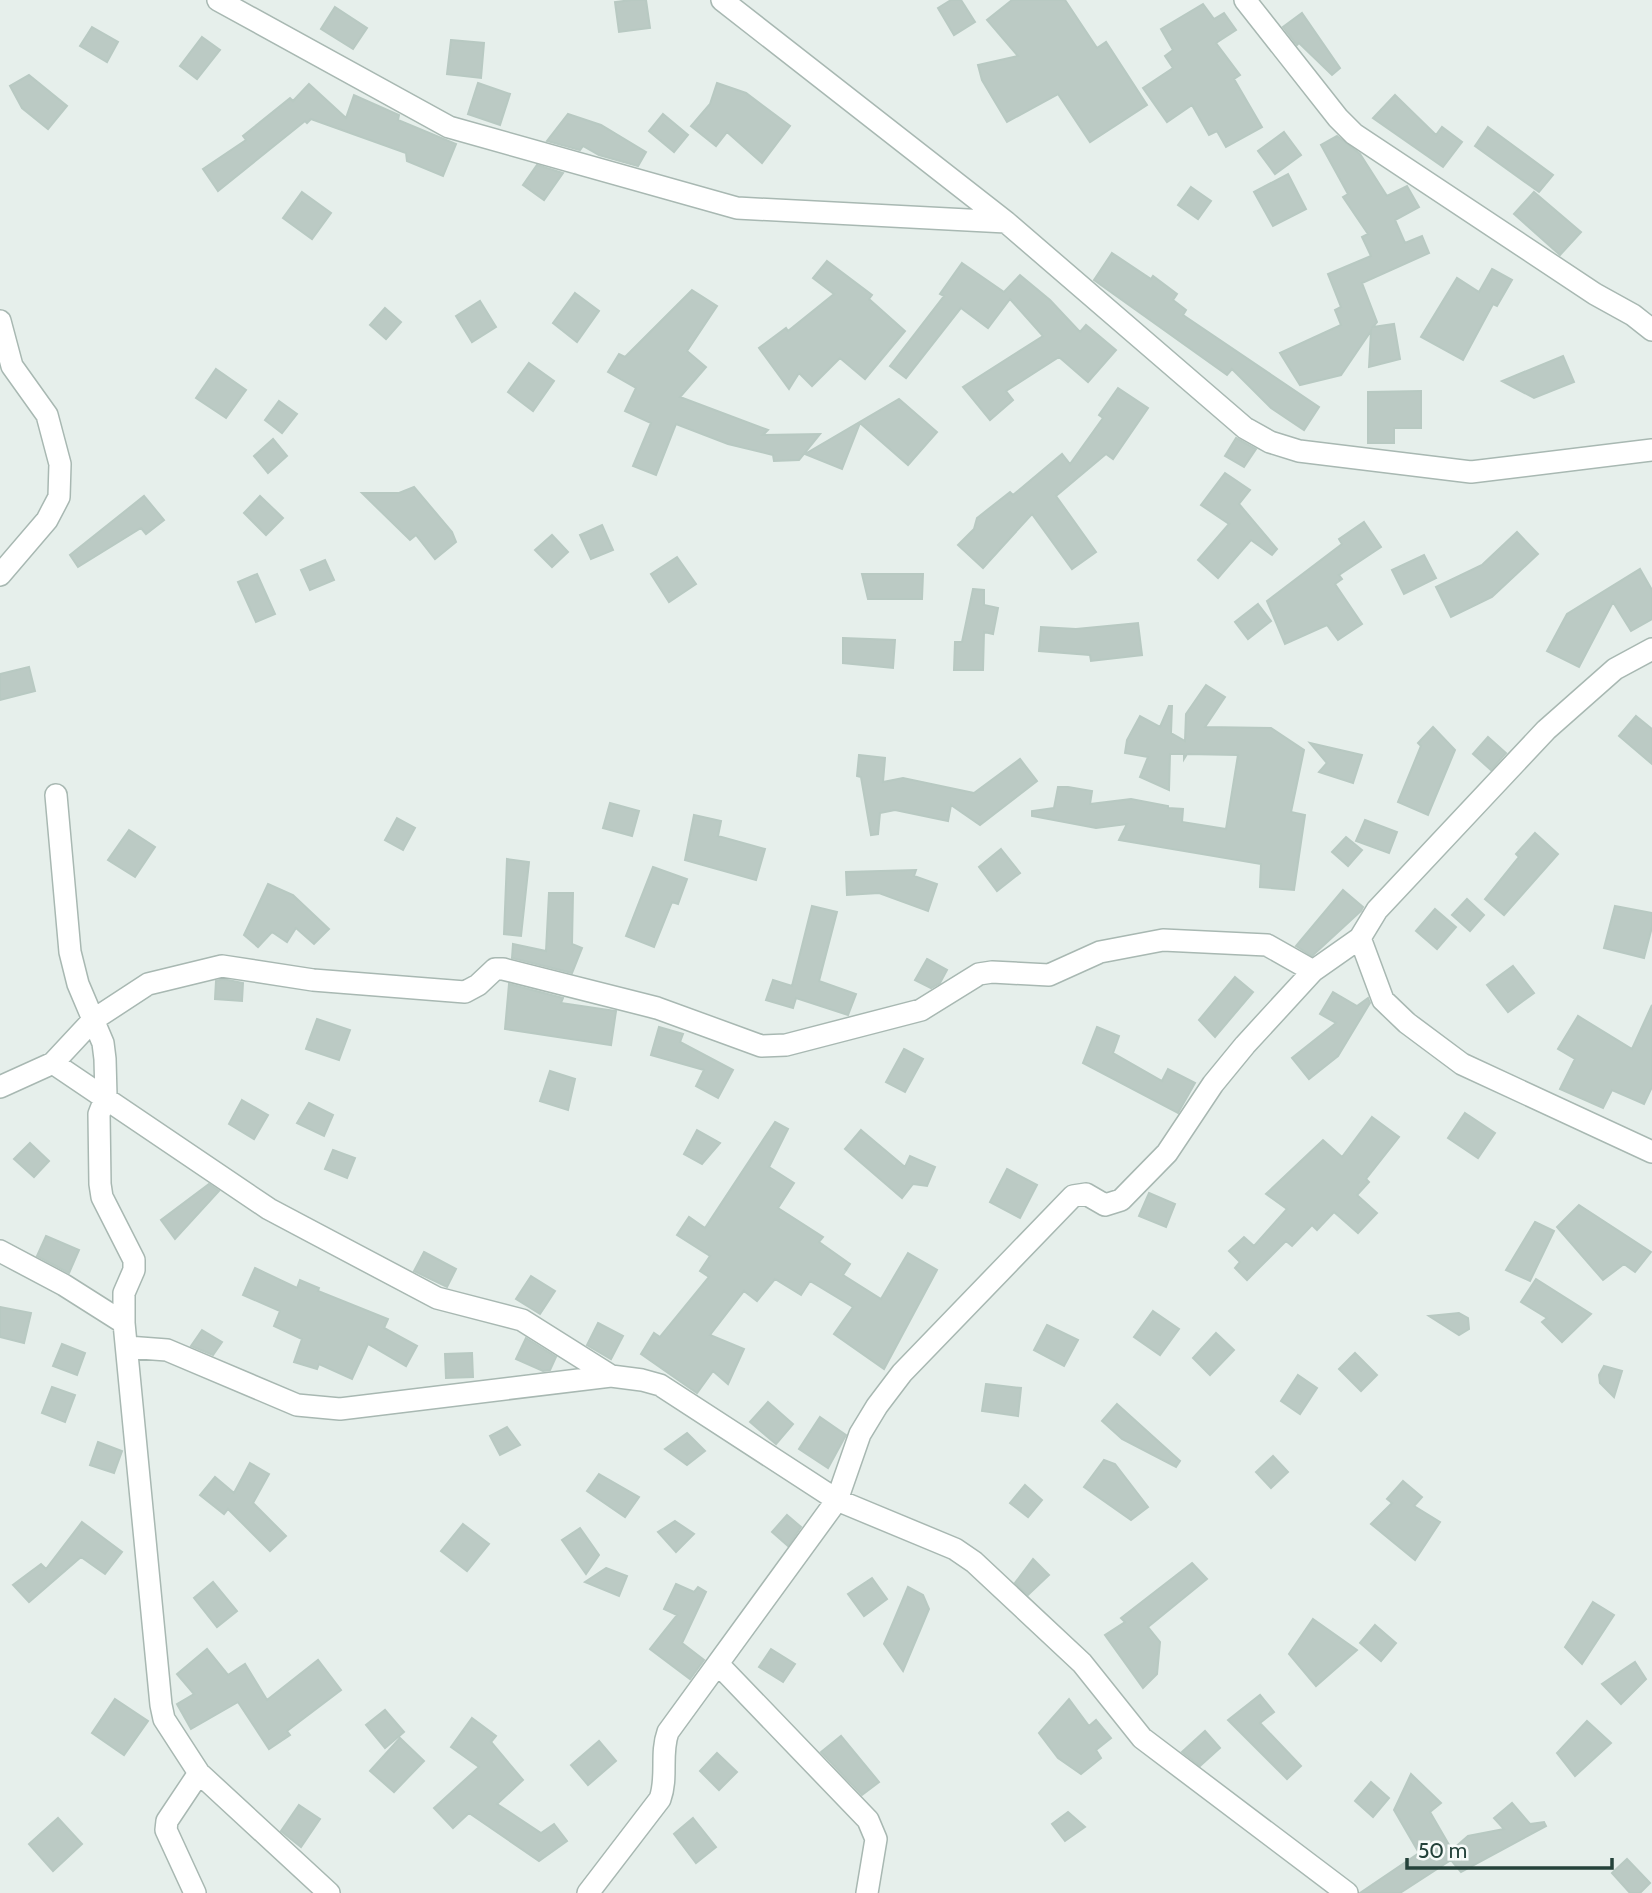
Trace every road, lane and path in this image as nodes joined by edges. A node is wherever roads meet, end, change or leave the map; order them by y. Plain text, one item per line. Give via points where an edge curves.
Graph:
1 (218, 0) edge
2 (722, 0) edge
3 (1245, 0) edge
4 (1006, 222) junction
5 (0, 321) edge
6 (1652, 330) edge
7 (1652, 450) edge
8 (0, 575) edge
9 (1652, 649) edge
10 (56, 794) dead end
11 (1360, 938) junction
12 (1312, 971) junction
13 (93, 1020) junction
14 (53, 1063) junction
15 (0, 1087) edge
16 (106, 1096) junction
17 (1652, 1152) edge
18 (0, 1251) edge
19 (124, 1323) junction
20 (127, 1347) junction
21 (611, 1376) junction
22 (837, 1500) junction
23 (718, 1664) junction
24 (199, 1773) junction
25 (195, 1893) edge
26 (328, 1893) edge
27 (588, 1893) edge
28 (867, 1893) edge
29 (1347, 1893) edge

1 - 4 street via 462,131 737,208
2 - 4 street
3 - 6 street via 1354,134
4 - 7 street via 1245,428 1270,442 1299,451 1471,472
5 - 8 street via 12,366 47,415 60,464 59,497 47,520
9 - 11 street via 1615,669 1546,730 1377,910
10 - 13 street via 70,952
11 - 12 street
11 - 17 street via 1383,1000 1418,1031 1462,1063
12 - 13 street via 1267,945 1163,940 1100,951 1049,975 979,974 921,1010 786,1045 761,1046 657,1008 503,969 495,969 465,992 313,980 222,966 148,984
12 - 22 street via 1213,1084 1167,1153 1121,1200 1105,1205 1086,1194 1073,1196 902,1373 860,1434
13 - 14 street
13 - 16 street via 103,1043
14 - 15 street
14 - 16 street
16 - 19 street via 99,1114 102,1197 134,1260 124,1293
16 - 21 street via 269,1209 437,1298 522,1320
18 - 19 street via 64,1284
19 - 20 street
20 - 21 street via 167,1350 297,1405 317,1408
20 - 24 street via 161,1705 164,1719
21 - 22 street via 660,1385
22 - 23 street
22 - 29 street via 955,1549 974,1562 1082,1663 1142,1738
23 - 27 street via 668,1732 660,1799
23 - 28 street via 868,1820 876,1839
24 - 25 street via 166,1826
24 - 26 street

